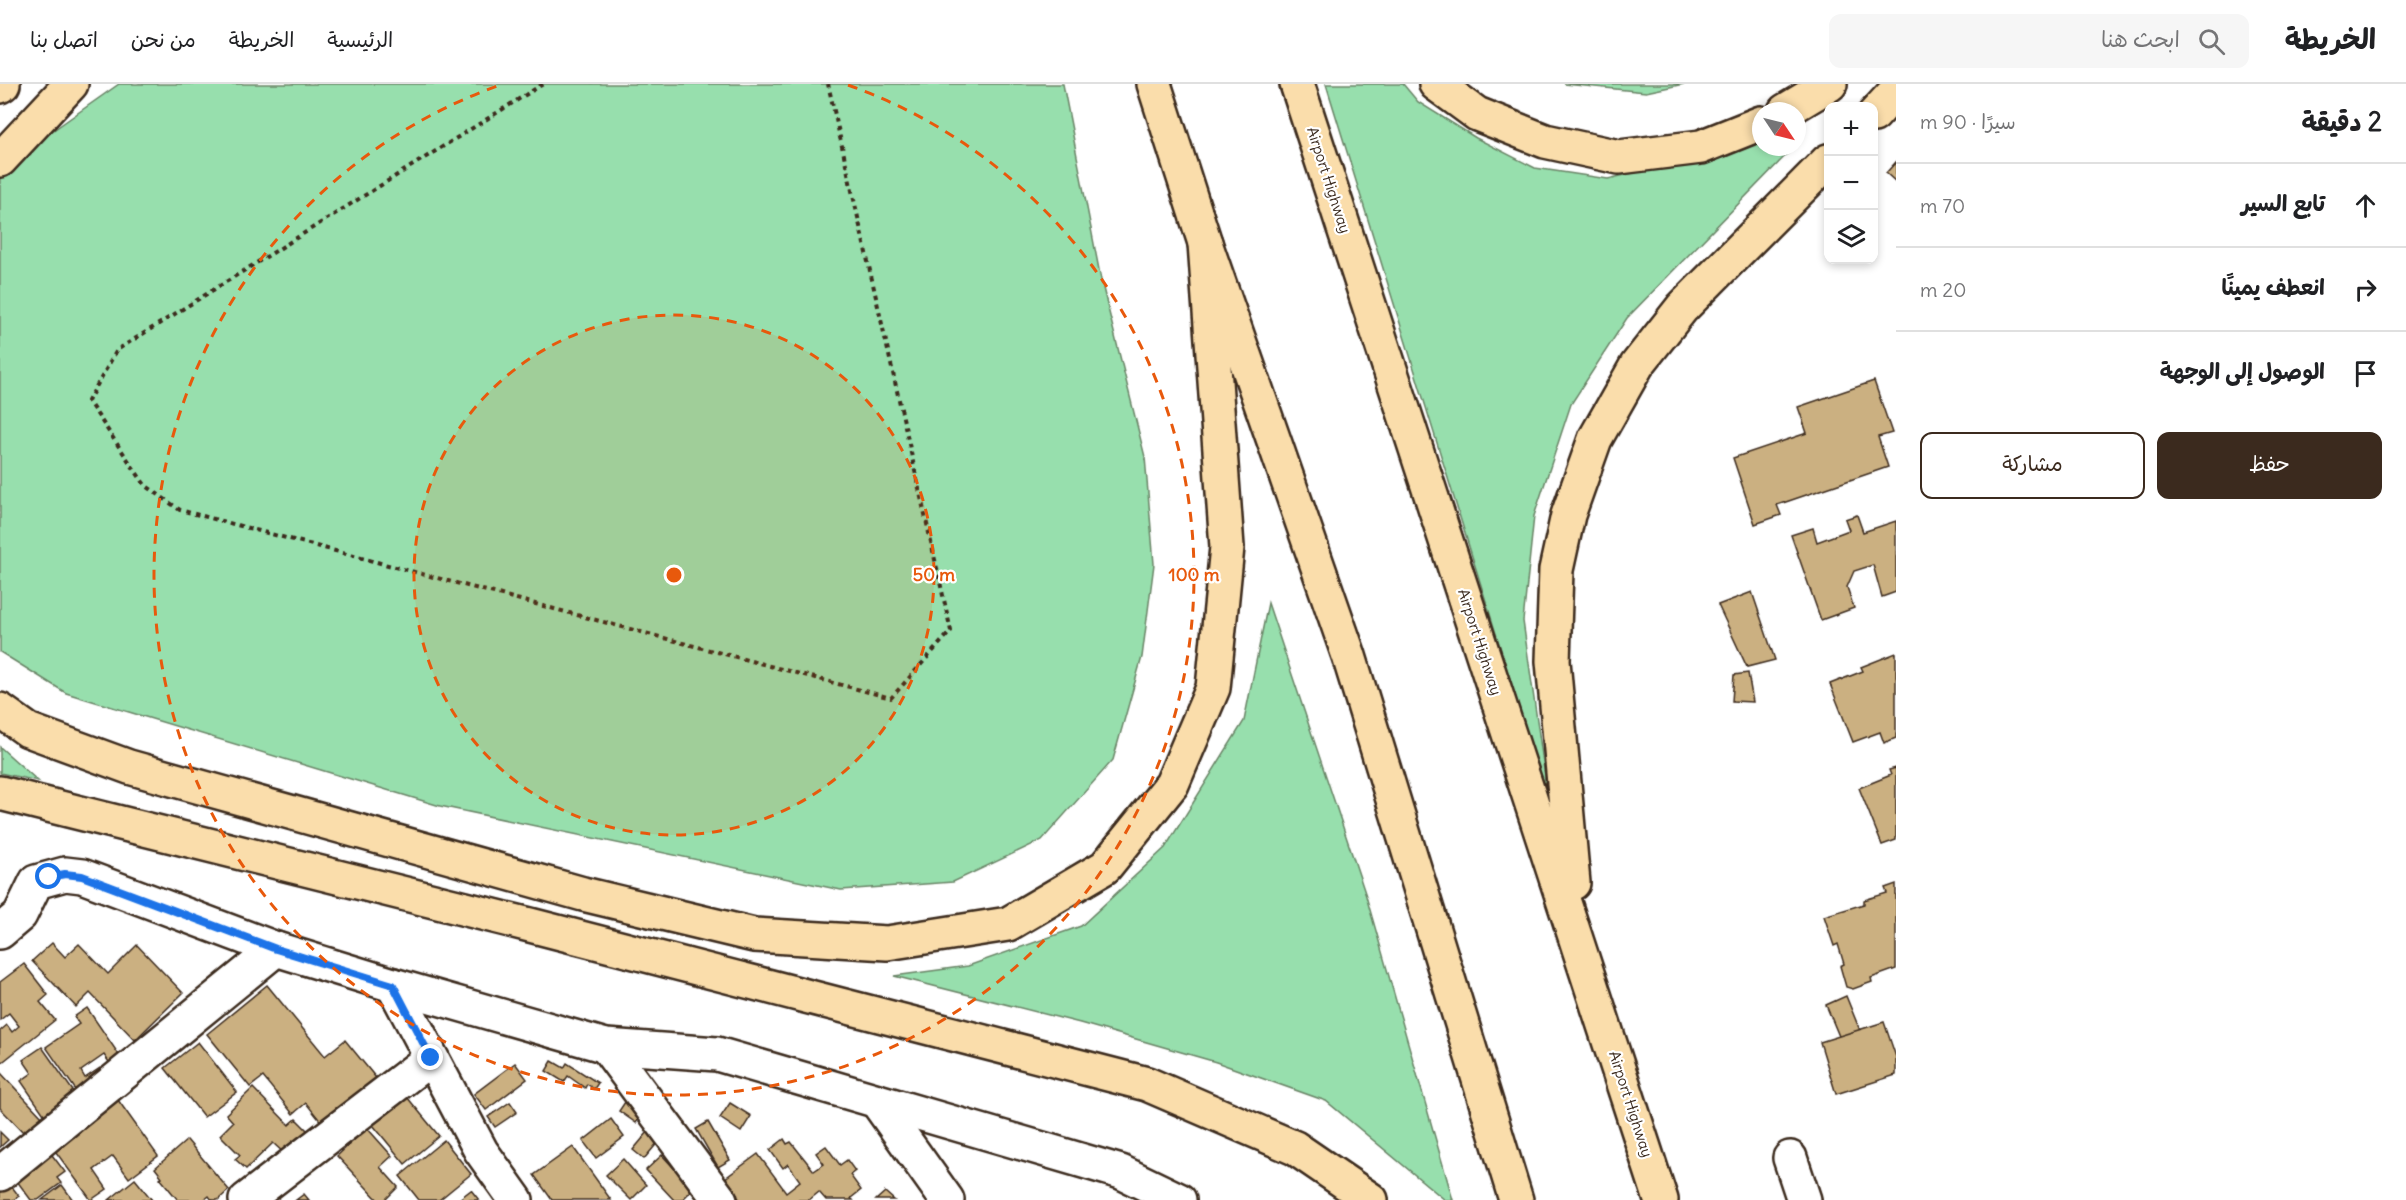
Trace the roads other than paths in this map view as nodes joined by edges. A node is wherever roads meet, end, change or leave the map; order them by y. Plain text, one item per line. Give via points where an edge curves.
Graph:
1 (71, 84) edge
2 (1154, 84) edge
3 (1297, 84) edge
4 (1436, 84) edge
5 (1830, 84) edge
6 (1896, 91) edge
7 (1800, 102) edge
8 (1878, 111) edge
9 (1752, 127) edge
10 (0, 160) edge
11 (1824, 165) edge
12 (1205, 243) junction
13 (0, 710) edge
14 (0, 793) edge
15 (0, 932) edge
16 (1579, 941) junction
17 (276, 949) junction
18 (393, 985) junction
19 (606, 1046) junction
20 (431, 1058) junction
21 (878, 1102) junction
22 (1790, 1158) dead end
23 (0, 1174) edge
24 (246, 1200) edge
25 (516, 1200) edge
26 (720, 1200) edge
27 (948, 1200) edge
28 (1179, 1200) edge
29 (1371, 1200) edge
30 (1516, 1200) edge
31 (1661, 1200) edge
32 (1804, 1200) edge

1 - 10 highway
2 - 12 highway
3 - 16 highway, Airport Highway
4 - 9 highway via 1477,114 1496,122 1545,141 1618,157 1701,147
5 - 7 highway
6 - 8 highway
11 - 16 highway via 1682,308 1637,365 1595,439 1568,515 1556,570 1553,661
12 - 13 highway via 1227,548 1213,688 1172,784 1105,867 1008,924 887,944 754,935 583,894 129,767 28,730
12 - 30 highway via 1349,656
14 - 29 highway via 1147,1084 1296,1148
15 - 17 street via 20,915 36,882 65,874 82,876
16 - 31 highway, Airport Highway
17 - 18 street
17 - 23 street
18 - 19 street
18 - 20 street
19 - 21 street via 717,1054
19 - 26 street
20 - 24 street
20 - 25 street via 481,1151
21 - 27 street
21 - 28 street via 1121,1172
22 - 32 street

